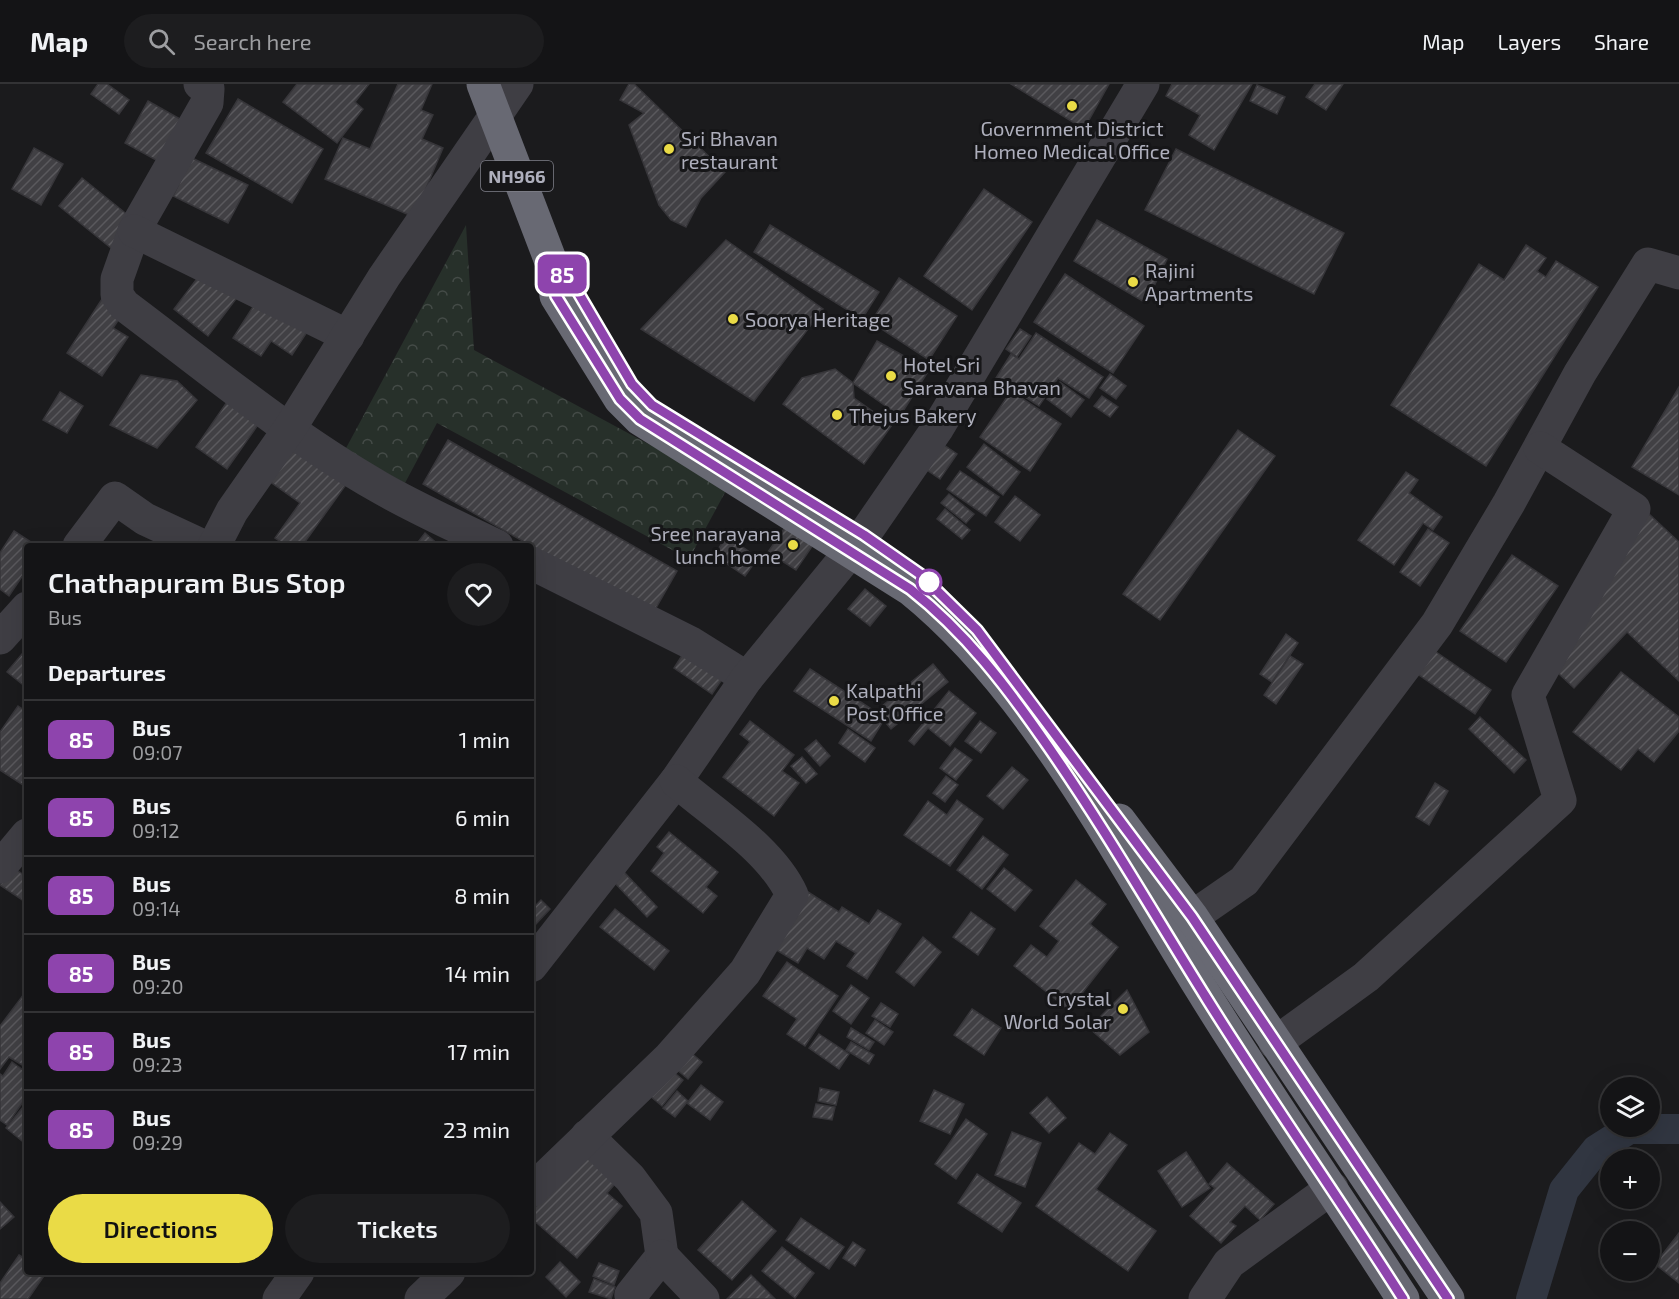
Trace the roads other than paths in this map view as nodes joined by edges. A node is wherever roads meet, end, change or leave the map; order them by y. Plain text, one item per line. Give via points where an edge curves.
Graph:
1 (200, 84) edge
2 (483, 84) edge
3 (517, 84) edge
4 (1143, 84) edge
5 (494, 119) junction
6 (134, 231) junction
7 (1679, 273) edge
8 (348, 336) junction
9 (290, 428) junction
10 (1540, 448) junction
11 (81, 543) edge
12 (197, 543) edge
13 (216, 543) edge
14 (491, 543) edge
15 (858, 543) junction
16 (534, 565) edge
17 (24, 611) edge
18 (0, 638) edge
19 (747, 678) junction
20 (676, 782) junction
21 (24, 839) edge
22 (0, 867) edge
23 (1192, 917) junction
24 (534, 962) edge
25 (1275, 1043) junction
26 (587, 1136) junction
27 (534, 1188) edge
28 (1332, 1188) junction
29 (662, 1256) junction
30 (446, 1275) edge
31 (421, 1299) edge
32 (633, 1299) edge
33 (704, 1299) edge
34 (1205, 1299) edge
35 (1403, 1299) edge
36 (1448, 1299) edge

1 - 6 street via 208,89 207,103
2 - 5 highway, NH966
3 - 5 street
4 - 15 street via 937,429
5 - 8 street via 467,153
5 - 15 highway, NH966 via 553,267 556,296 620,399 640,419
6 - 8 street
6 - 9 street via 117,279 117,295 124,305
7 - 10 street via 1648,264 1580,373
8 - 9 street
9 - 13 street via 232,511
9 - 14 street via 380,488
10 - 23 street via 1437,624 1244,881
10 - 25 street via 1634,509 1528,694 1560,800 1366,977
11 - 12 street via 115,498 145,519
15 - 19 street
15 - 23 highway, NH966 via 920,574 977,630
15 - 28 highway, NH966 via 980,654 1088,804 1231,1038
16 - 19 street via 690,643
17 - 18 street
19 - 20 street
20 - 24 street
20 - 26 street via 769,859 783,875 792,895 745,972 669,1058
21 - 22 street
23 - 25 highway, NH966
25 - 36 highway, NH966
26 - 27 street
26 - 29 street via 630,1178 656,1213
28 - 34 street via 1229,1263
28 - 35 highway, NH966
29 - 32 street via 631,1294
29 - 33 street
30 - 31 street

